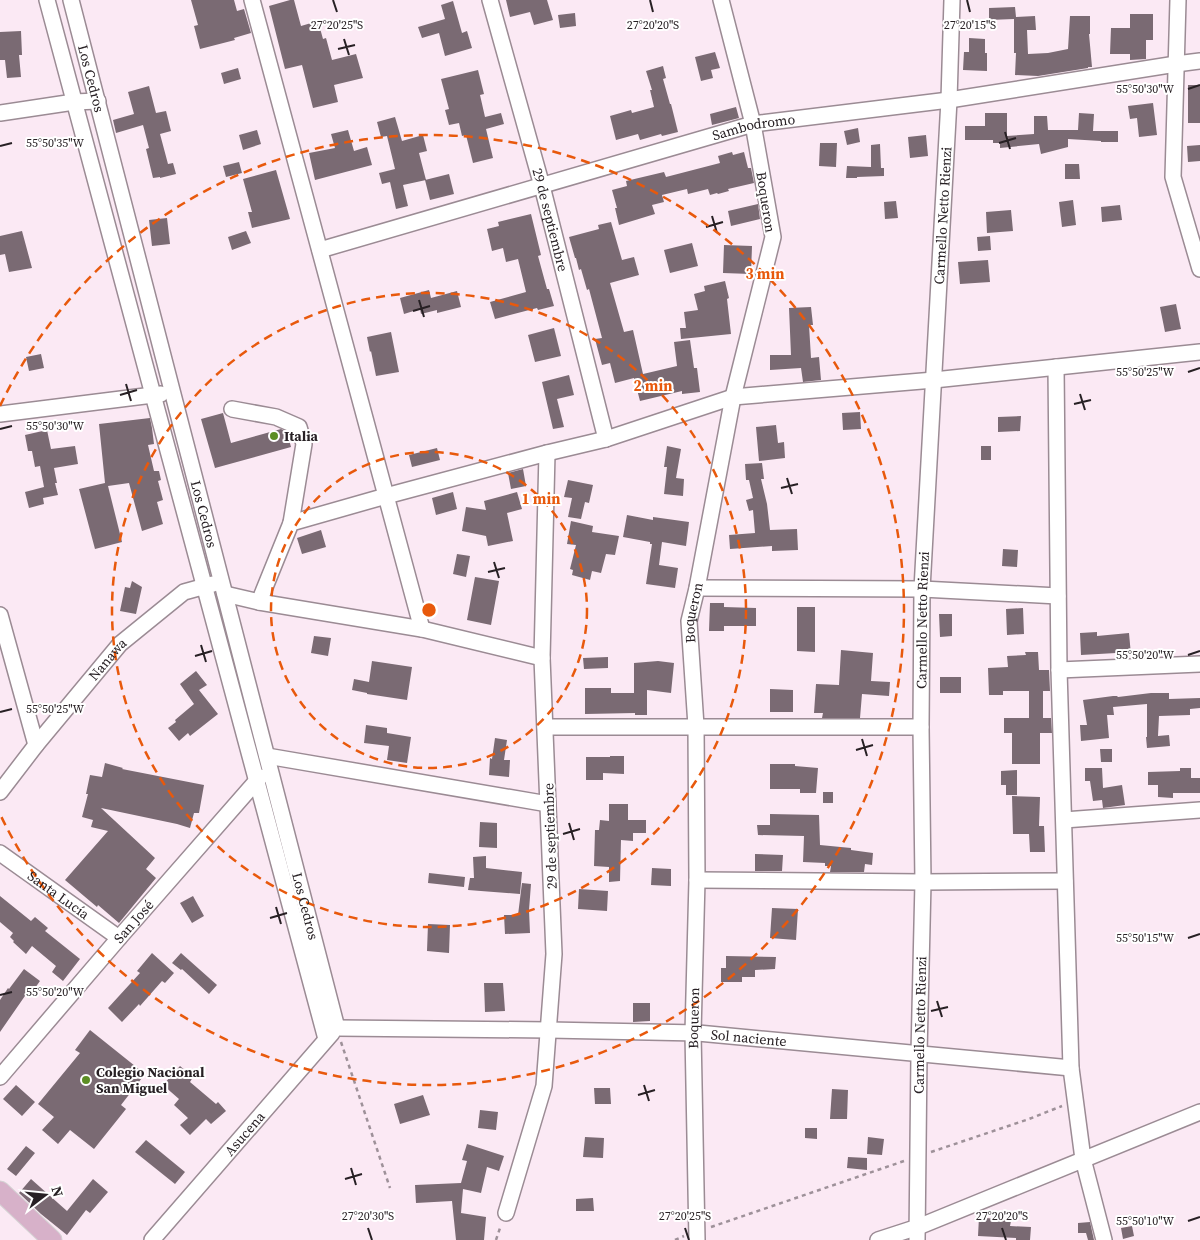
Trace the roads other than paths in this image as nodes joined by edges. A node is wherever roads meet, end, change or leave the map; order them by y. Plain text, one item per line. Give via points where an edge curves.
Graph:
1 (46, 0) edge
2 (72, 0) edge
3 (252, 0) edge
4 (490, 0) edge
5 (721, 0) edge
6 (952, 0) edge
7 (1178, 0) edge
8 (1200, 61) edge
9 (1176, 64) junction
10 (948, 100) junction
11 (98, 101) junction
12 (74, 102) junction
13 (0, 113) edge
14 (753, 124) junction
15 (542, 186) junction
16 (320, 250) junction
17 (1200, 269) edge
18 (1200, 352) edge
19 (1056, 367) junction
20 (934, 380) junction
21 (173, 393) junction
22 (153, 395) junction
23 (733, 397) junction
24 (232, 409) dead end
25 (0, 414) edge
26 (606, 439) junction
27 (547, 453) junction
28 (386, 496) junction
29 (291, 523) junction
30 (204, 587) junction
31 (223, 588) junction
32 (697, 588) junction
33 (922, 589) junction
34 (1058, 596) junction
35 (259, 602) junction
36 (0, 615) edge
37 (422, 629) junction
38 (542, 658) junction
39 (1200, 664) edge
40 (1059, 670) junction
41 (696, 726) junction
42 (545, 727) junction
43 (921, 727) junction
44 (36, 744) junction
45 (268, 761) junction
46 (256, 782) junction
47 (0, 792) edge
48 (548, 804) junction
49 (1200, 810) edge
50 (1064, 820) junction
51 (0, 853) edge
52 (697, 880) junction
53 (1065, 881) junction
54 (923, 882) junction
55 (119, 938) junction
56 (337, 1028) junction
57 (549, 1030) junction
58 (693, 1033) junction
59 (326, 1039) junction
60 (919, 1054) junction
61 (1071, 1068) junction
62 (0, 1077) edge
63 (1200, 1112) edge
64 (1083, 1159) junction
65 (0, 1191) edge
66 (506, 1213) dead end
67 (917, 1233) edge
68 (697, 1236) edge
69 (52, 1240) edge
70 (152, 1240) edge
71 (878, 1240) edge
72 (1104, 1240) edge

1 - 12 street
2 - 11 street, Los Cedros
3 - 16 street
4 - 15 street, 29 de septiembre
5 - 14 street, Boqueron
6 - 10 street, Carmello Netto Rienzi
7 - 9 street
8 - 9 street, Sambodromo
9 - 10 street, Sambodromo
9 - 17 street via 1173,177
10 - 14 street, Sambodromo
10 - 20 street, Carmello Netto Rienzi
11 - 12 street
11 - 21 street, Los Cedros
12 - 13 street
12 - 22 street
14 - 15 street, Sambodromo
14 - 23 street, Boqueron via 773,237
15 - 16 street, Sambodromo
15 - 26 street, 29 de septiembre
16 - 28 street
18 - 19 street
19 - 20 street
19 - 34 street
20 - 23 street
20 - 33 street, Carmello Netto Rienzi
21 - 22 street
21 - 31 street, Los Cedros
22 - 25 street
22 - 30 street
23 - 26 street
23 - 32 street, Boqueron
24 - 29 street via 276,417 298,426 304,444
26 - 27 street
27 - 28 street
27 - 38 street, 29 de septiembre
28 - 29 street
28 - 37 street
29 - 35 street
30 - 31 street, Nanawa
30 - 44 street, Nanawa via 184,592 120,644
30 - 46 street
31 - 35 street
31 - 45 street, Los Cedros
32 - 33 street
32 - 41 street, Boqueron via 689,621
33 - 34 street
33 - 43 street, Carmello Netto Rienzi
34 - 40 street
35 - 37 street
36 - 44 street
37 - 38 street
38 - 42 street, 29 de septiembre
39 - 40 street
40 - 50 street
41 - 42 street
41 - 43 street
41 - 52 street, Boqueron
42 - 48 street, 29 de septiembre
43 - 54 street, Carmello Netto Rienzi
44 - 47 street, Nanawa
45 - 46 street, San José
45 - 48 street
45 - 56 street, Los Cedros
46 - 55 street, San José
46 - 59 street
48 - 57 street, 29 de septiembre via 554,954
49 - 50 street
50 - 53 street
51 - 55 street, Santa Lucía
52 - 54 street
52 - 58 street, Boqueron
53 - 54 street
53 - 61 street
54 - 60 street, Carmello Netto Rienzi
55 - 62 street, San José
56 - 57 street, Sol naciente
56 - 59 street, Asucena
57 - 58 street, Sol naciente
57 - 66 street, 29 de septiembre via 544,1086
58 - 60 street, Sol naciente
58 - 68 street, Boqueron
59 - 70 street, Asucena
60 - 61 street, Sol naciente
60 - 67 street, Carmello Netto Rienzi
61 - 64 street
63 - 64 street
64 - 67 street
64 - 72 street
65 - 69 main road
67 - 71 street

